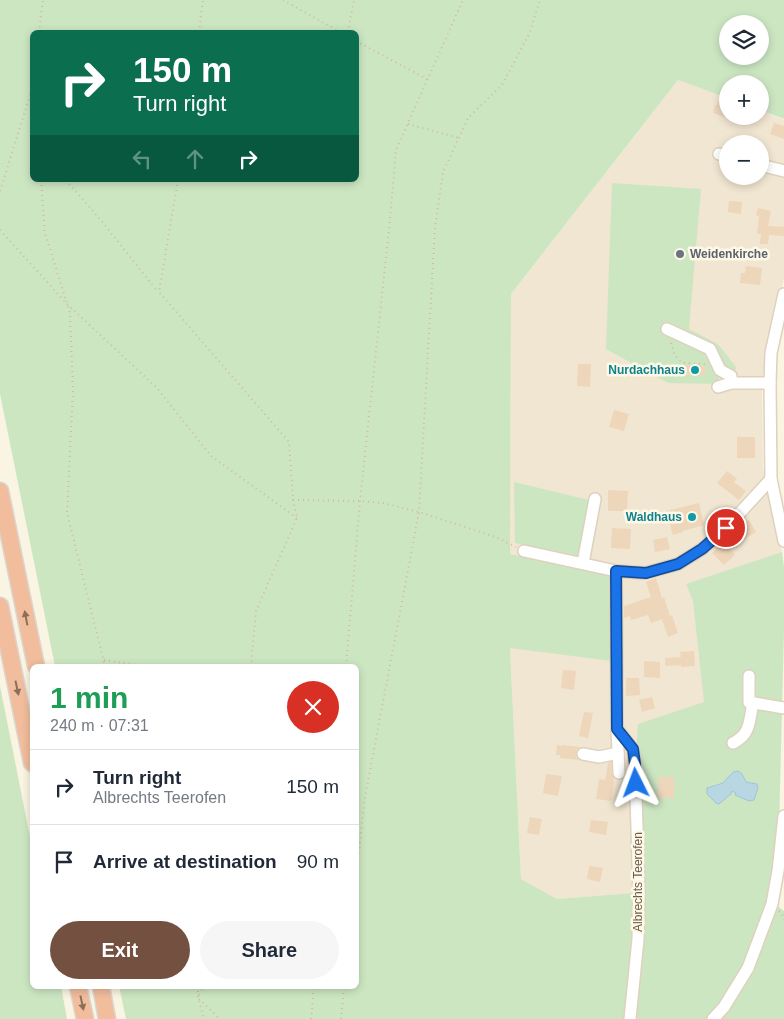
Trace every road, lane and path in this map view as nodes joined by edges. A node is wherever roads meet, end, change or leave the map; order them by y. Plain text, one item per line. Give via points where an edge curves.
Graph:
1 (43, 0) edge
2 (203, 0) edge
3 (283, 0) edge
4 (354, 0) edge
5 (463, 0) edge
6 (540, 0) edge
7 (39, 30) edge
8 (199, 30) edge
9 (336, 30) edge
10 (348, 30) edge
11 (359, 43) edge
12 (428, 79) junction
13 (30, 95) edge
14 (407, 124) junction
15 (458, 138) junction
16 (769, 167) edge
17 (784, 171) edge
18 (41, 182) edge
19 (68, 182) edge
20 (178, 182) edge
21 (0, 191) edge
22 (0, 230) edge
23 (159, 292) junction
24 (784, 294) edge
25 (67, 304) junction
26 (667, 329) joint
27 (720, 370) junction
28 (731, 383) junction
29 (770, 383) junction
30 (718, 387) dead end
31 (771, 479) junction
32 (0, 491) edge
33 (595, 499) dead end
34 (293, 500) junction
35 (360, 501) junction
36 (419, 512) junction
37 (297, 518) junction
38 (784, 541) edge
39 (524, 551) joint
40 (583, 564) junction
41 (613, 572) junction
42 (0, 606) edge
43 (104, 660) junction
44 (36, 664) edge
45 (105, 664) edge
46 (131, 664) edge
47 (251, 664) edge
48 (346, 664) edge
49 (749, 676) dead end
50 (753, 703) junction
51 (784, 708) edge
52 (617, 729) junction
53 (733, 743) dead end
54 (618, 753) junction
55 (30, 754) edge
56 (583, 754) dead end
57 (618, 773) dead end
58 (784, 816) edge
59 (359, 851) edge
60 (79, 989) edge
61 (102, 989) edge
62 (198, 989) edge
63 (202, 989) edge
64 (314, 989) edge
65 (344, 989) edge
66 (198, 997) junction
67 (85, 1019) edge
68 (107, 1019) edge
69 (204, 1019) edge
70 (220, 1019) edge
71 (311, 1019) edge
72 (341, 1019) edge
73 (630, 1019) edge
74 (712, 1019) edge

1 - 7 path
2 - 8 path
3 - 9 path
4 - 10 path
5 - 12 path
6 - 15 path via 529,34 502,85 468,118
11 - 12 path
12 - 14 path
13 - 21 path
14 - 15 path
14 - 35 path via 396,150
15 - 36 path via 443,172 435,228
16 - 17 street
18 - 25 path via 45,233
19 - 23 path
20 - 23 path
22 - 25 path
23 - 34 path via 289,442
24 - 29 street via 770,353
25 - 37 path via 157,388 211,456
25 - 43 path via 73,390 67,513
26 - 27 street via 710,349
26 - 27 path via 675,356 683,363 708,364
27 - 28 street via 731,376
28 - 29 street
28 - 30 street
29 - 31 street
31 - 38 street
31 - 41 street via 726,528 678,564 646,573
44 -> 32 highway
33 - 40 street
34 - 35 path
34 - 37 path
35 - 36 path
35 - 48 path
36 - 39 path via 496,537
36 - 59 path via 365,797
37 - 47 path via 256,612
39 - 40 street
40 - 41 street
41 - 52 street
42 -> 55 highway
43 - 45 path
43 - 46 path
49 - 50 street via 748,702
50 - 51 street
50 - 53 street via 747,731
52 - 54 street
52 - 73 street, Albrechts Teerofen via 633,749 635,764 639,893
54 - 56 street via 599,757
54 - 57 street
58 - 74 street via 772,904 748,968 724,1007
60 -> 67 highway
61 - 68 highway
62 - 66 path
63 - 66 path
64 - 71 path
65 - 72 path
66 - 69 path
66 - 70 path

